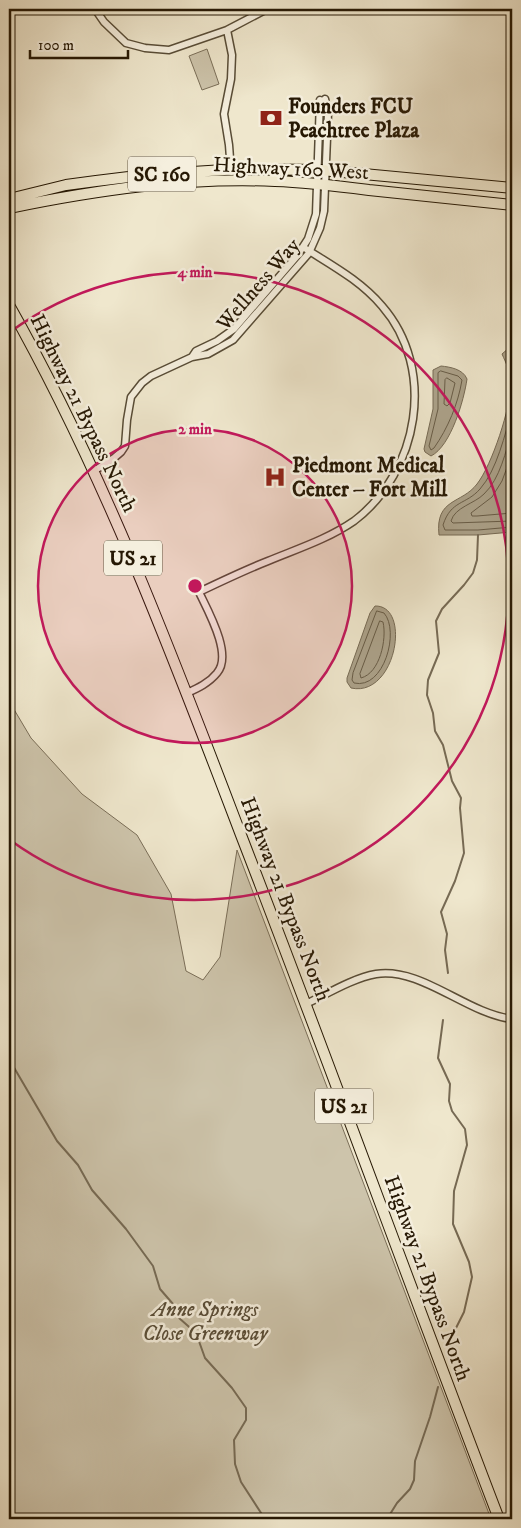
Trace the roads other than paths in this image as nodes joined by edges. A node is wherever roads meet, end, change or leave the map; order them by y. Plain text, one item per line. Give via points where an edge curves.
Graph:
1 (95, 9) edge
2 (267, 9) edge
3 (227, 30) junction
4 (231, 175) junction
5 (321, 178) junction
6 (512, 188) edge
7 (9, 199) edge
8 (512, 205) edge
9 (9, 208) edge
10 (303, 247) junction
11 (310, 252) junction
12 (9, 304) edge
13 (246, 321) junction
14 (94, 471) junction
15 (188, 693) junction
16 (306, 1004) junction
17 (512, 1019) edge
18 (499, 1519) edge

1 - 3 street via 126,43 145,48 169,50
2 - 3 street
3 - 4 street via 232,55 224,114
4 - 5 main road, Highway 160 West / SC 160
4 - 5 main road, Highway 160 West / SC 160 via 276,181
4 - 7 main road, Highway 160 West / SC 160 via 144,175 96,180
4 - 9 main road, Highway 160 West / SC 160 via 96,191
5 - 5 street via 322,99 328,113
5 - 6 main road, Highway 160 West / SC 160
5 - 8 main road, Highway 160 West / SC 160
5 - 10 street, Wellness Way via 314,224
5 - 11 street, Wellness Way via 322,221
10 - 11 street
10 - 13 street, Wellness Way
11 - 13 street, Wellness Way
11 - 15 street via 358,283 379,302 394,323 412,373 414,413 411,435 387,487 353,521 314,542 199,592 223,654 219,672
12 - 14 main road, Highway 21 Bypass North / US 21
13 - 14 street, Wellness Way via 196,351 192,357 150,376 136,388 128,412 125,446
14 - 15 main road, Highway 21 Bypass North / US 21
15 - 16 main road, Highway 21 Bypass North / US 21
16 - 17 street via 359,979 390,974 409,976 488,1014
16 - 18 main road, Highway 21 Bypass North / US 21

